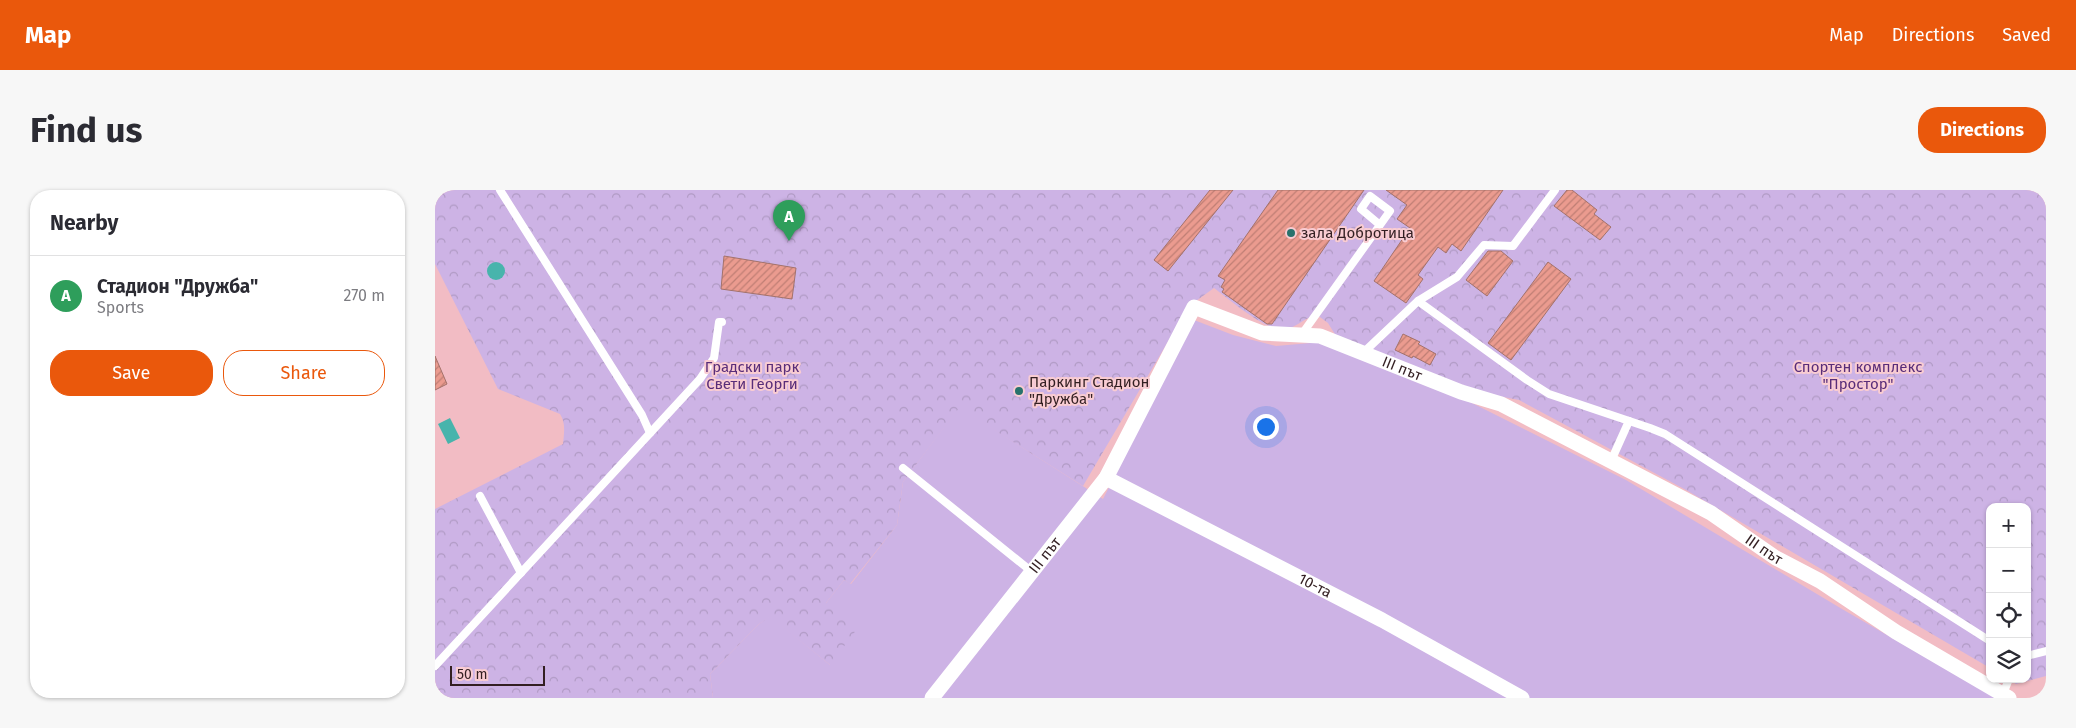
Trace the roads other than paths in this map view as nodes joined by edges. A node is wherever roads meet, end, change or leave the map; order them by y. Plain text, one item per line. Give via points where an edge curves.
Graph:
1 (500, 190) edge
2 (1555, 190) edge
3 (1380, 225) dead end
4 (1418, 301) junction
5 (721, 322) dead end
6 (1302, 334) junction
7 (1364, 352) junction
8 (1629, 421) junction
9 (651, 433) junction
10 (1611, 461) junction
11 (903, 468) dead end
12 (1106, 478) junction
13 (480, 496) dead end
14 (1031, 571) junction
15 (521, 573) junction
16 (1986, 638) edge
17 (2046, 651) edge
18 (2031, 655) edge
19 (435, 666) edge
20 (2008, 683) edge
21 (2006, 696) edge
22 (932, 698) edge
23 (1522, 698) edge

1 - 9 lane
2 - 4 lane via 1513,246 1484,244 1457,277
3 - 6 lane
4 - 7 lane
4 - 8 lane via 1549,394
5 - 9 lane via 715,358
6 - 7 street, ІІІ път via 1320,336
6 - 12 street, ІІІ път via 1262,333 1194,307
7 - 10 street, ІІІ път via 1461,392 1501,404
8 - 10 lane
8 - 16 lane via 1665,434
9 - 15 lane
10 - 21 street, ІІІ път via 1711,513 1776,558 1820,581 1896,632
11 - 14 lane
12 - 14 street, ІІІ път
12 - 23 street, 10-та via 1382,620
13 - 15 lane
14 - 22 street, ІІІ път
15 - 19 lane
17 - 18 lane
20 - 21 lane

